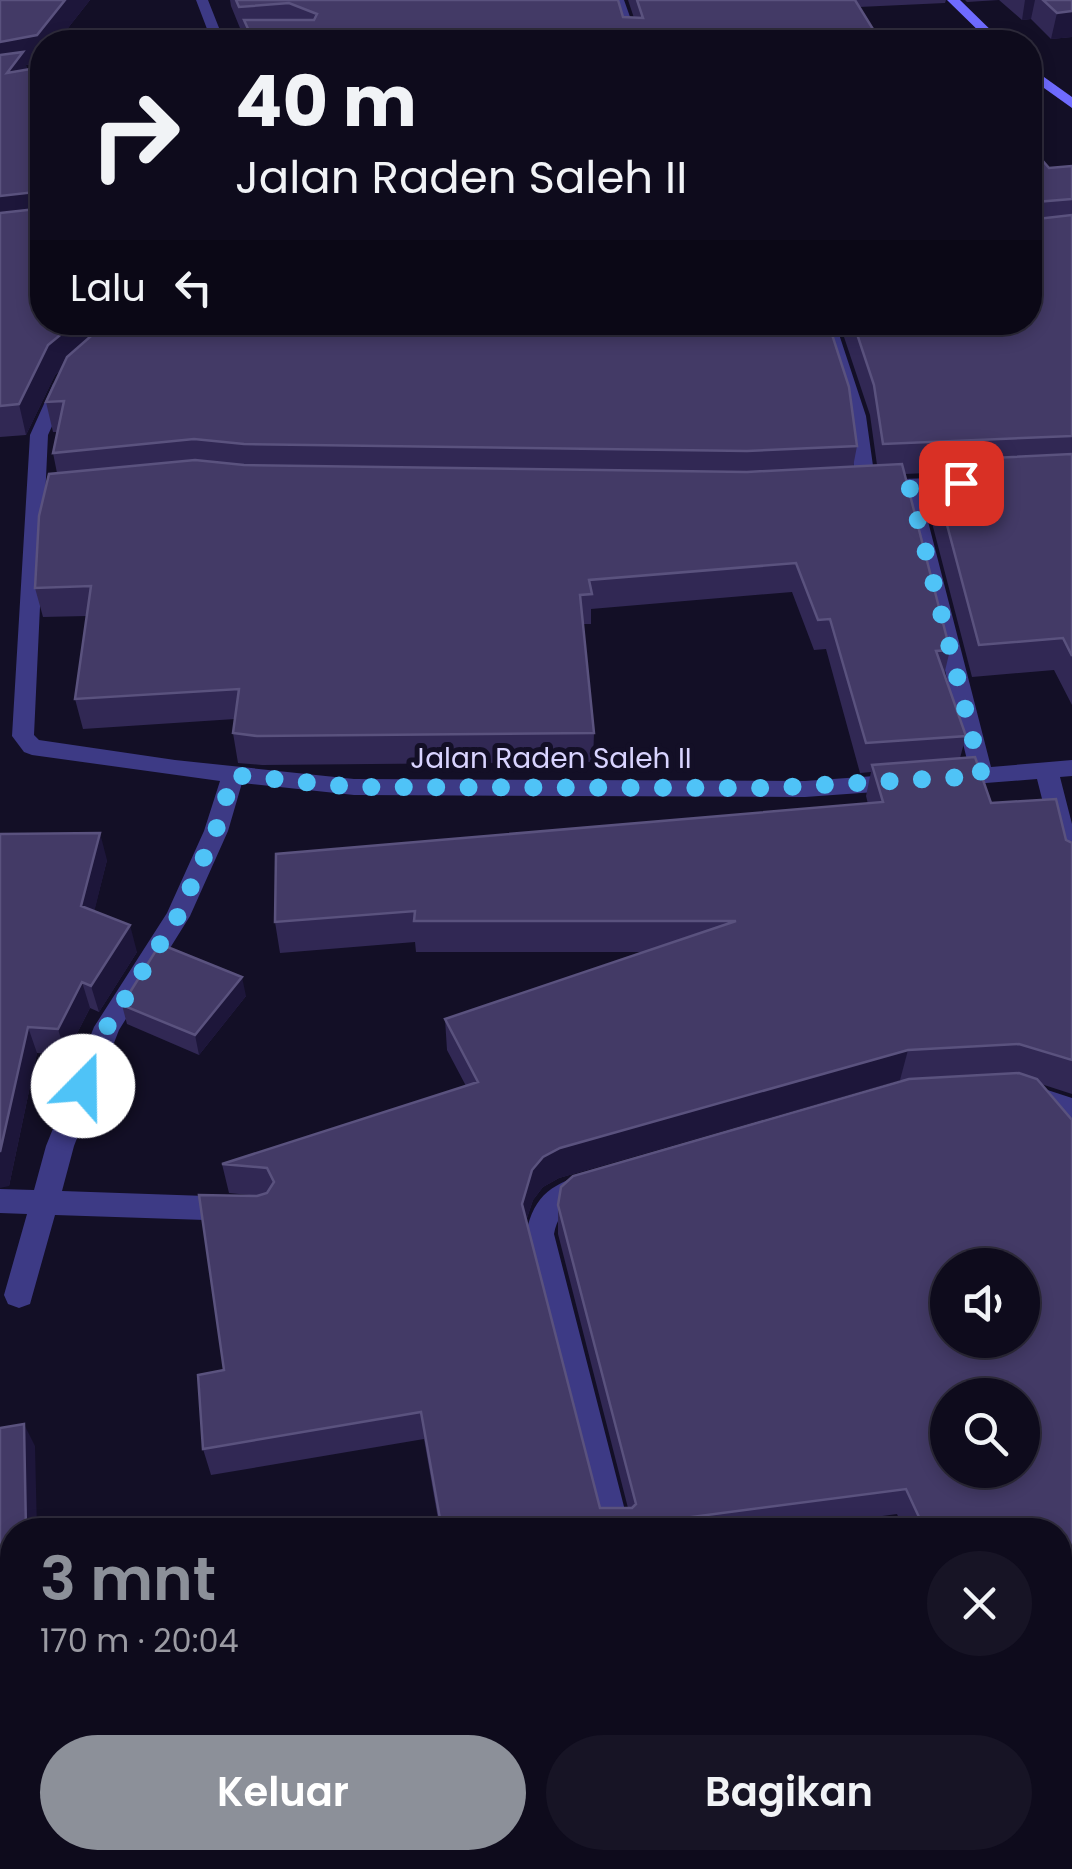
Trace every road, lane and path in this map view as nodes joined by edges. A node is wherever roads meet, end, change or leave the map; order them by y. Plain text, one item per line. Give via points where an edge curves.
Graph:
1 (202, 0) edge
2 (618, 0) edge
3 (954, 0) edge
4 (215, 30) edge
5 (629, 30) edge
6 (985, 30) edge
7 (1042, 80) edge
8 (1072, 104) edge
9 (830, 335) edge
10 (76, 372) edge
11 (980, 482) edge
12 (909, 485) junction
13 (56, 492) edge
14 (33, 502) junction
15 (12, 716) edge
16 (1072, 768) edge
17 (1047, 772) junction
18 (233, 775) junction
19 (982, 776) junction
20 (1072, 870) edge
21 (1009, 1089) edge
22 (1072, 1109) edge
23 (617, 1176) edge
24 (0, 1201) edge
25 (44, 1205) junction
26 (262, 1210) edge
27 (19, 1295) dead end
28 (611, 1518) edge

1 - 4 street
2 - 5 street
3 - 6 street
7 - 8 street
9 - 12 street via 857,416 857,487
10 - 14 street via 63,382 39,436
11 - 12 street
12 - 19 street
13 - 14 street
14 - 15 street
15 - 18 street, Jalan Raden Saleh II via 32,746
16 - 17 street, Jalan Raden Saleh II
17 - 19 street, Jalan Raden Saleh II
17 - 20 street
18 - 19 street, Jalan Raden Saleh II via 354,787 766,788
18 - 25 street via 178,916 107,1027
21 - 22 street
23 - 28 street via 561,1193 544,1210 540,1234
24 - 25 street
25 - 26 street
25 - 27 street

